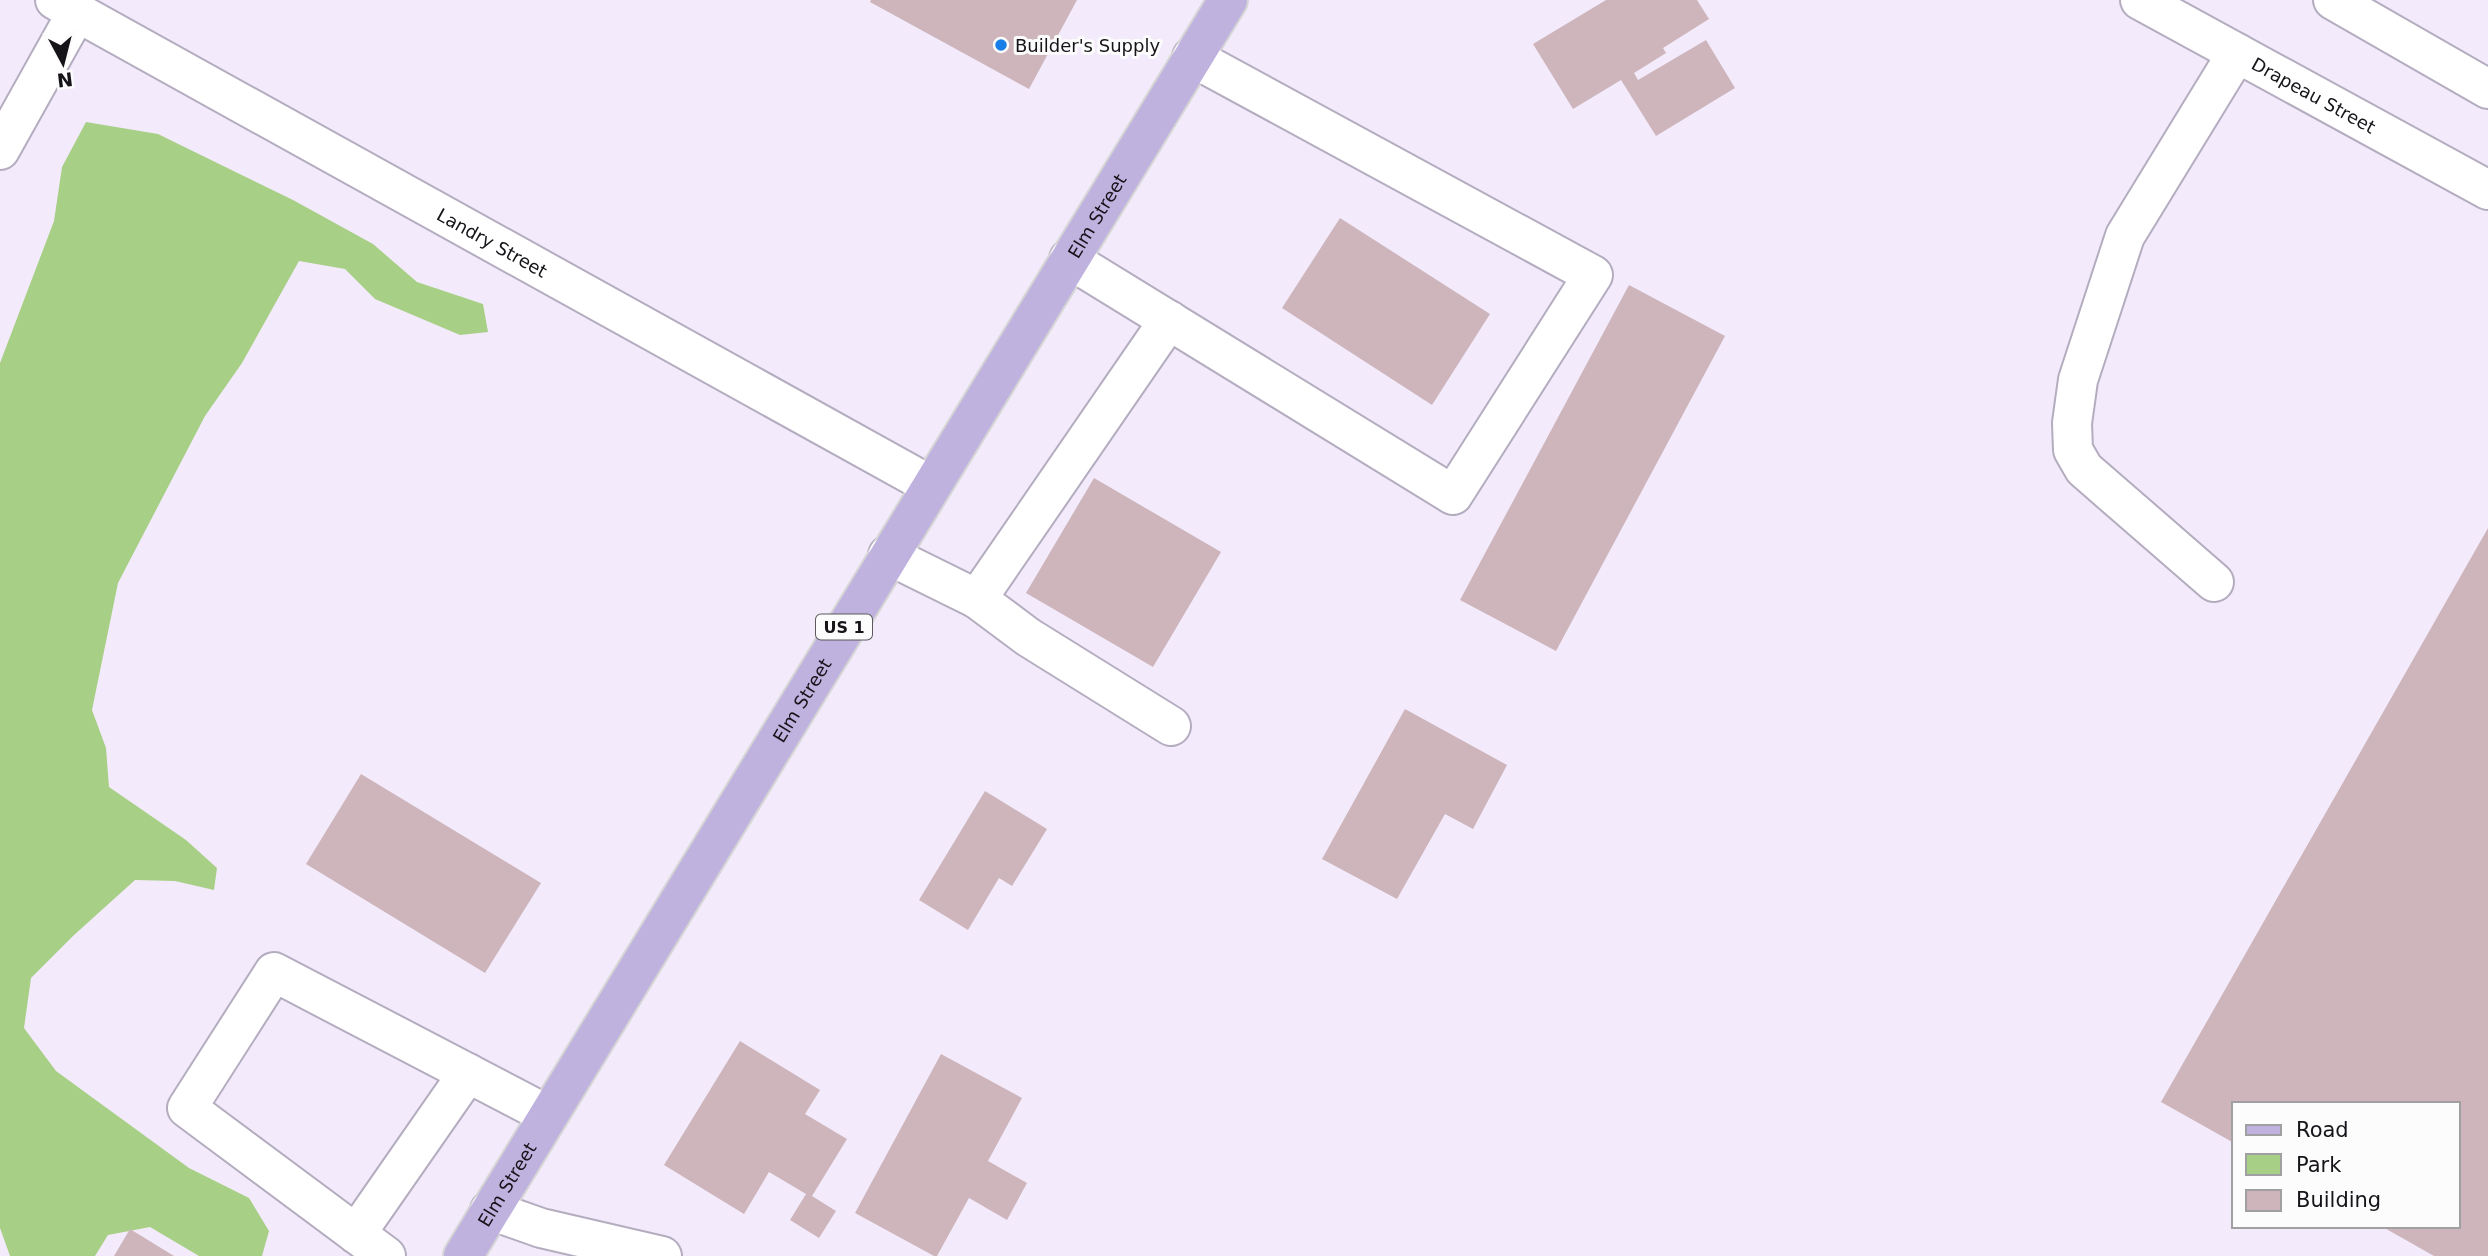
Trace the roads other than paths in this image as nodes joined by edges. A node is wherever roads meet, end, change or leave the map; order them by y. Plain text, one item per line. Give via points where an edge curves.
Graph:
1 (1228, 0) edge
2 (2140, 0) edge
3 (2333, 0) edge
4 (66, 6) edge
5 (2237, 53) junction
6 (1192, 57) junction
7 (2488, 89) edge
8 (0, 150) edge
9 (2488, 190) edge
10 (1069, 258) junction
11 (1169, 320) junction
12 (930, 485) junction
13 (888, 555) junction
14 (2214, 582) dead end
15 (976, 599) junction
16 (1171, 726) dead end
17 (468, 1073) junction
18 (548, 1115) junction
19 (491, 1210) junction
20 (356, 1234) junction
21 (386, 1256) edge
22 (463, 1256) edge
23 (663, 1256) edge

1 - 6 main road, Elm Street / US 1
2 - 5 street, Drapeau Street
3 - 7 street
4 - 8 street
4 - 12 street, Landry Street
5 - 9 street, Drapeau Street
5 - 14 street via 2125,236 2078,380 2072,423 2073,450 2084,469
6 - 10 main road, Elm Street / US 1
6 - 11 street via 1593,275 1453,495
10 - 11 street
10 - 12 main road, Elm Street / US 1
11 - 15 street
12 - 13 main road, Elm Street / US 1
13 - 15 street
13 - 18 main road, Elm Street / US 1
15 - 16 street
17 - 18 street
17 - 20 street
17 - 20 street via 274,972 187,1108
18 - 19 main road, Elm Street / US 1
19 - 22 main road, Elm Street / US 1
19 - 23 street via 541,1228
20 - 21 street

